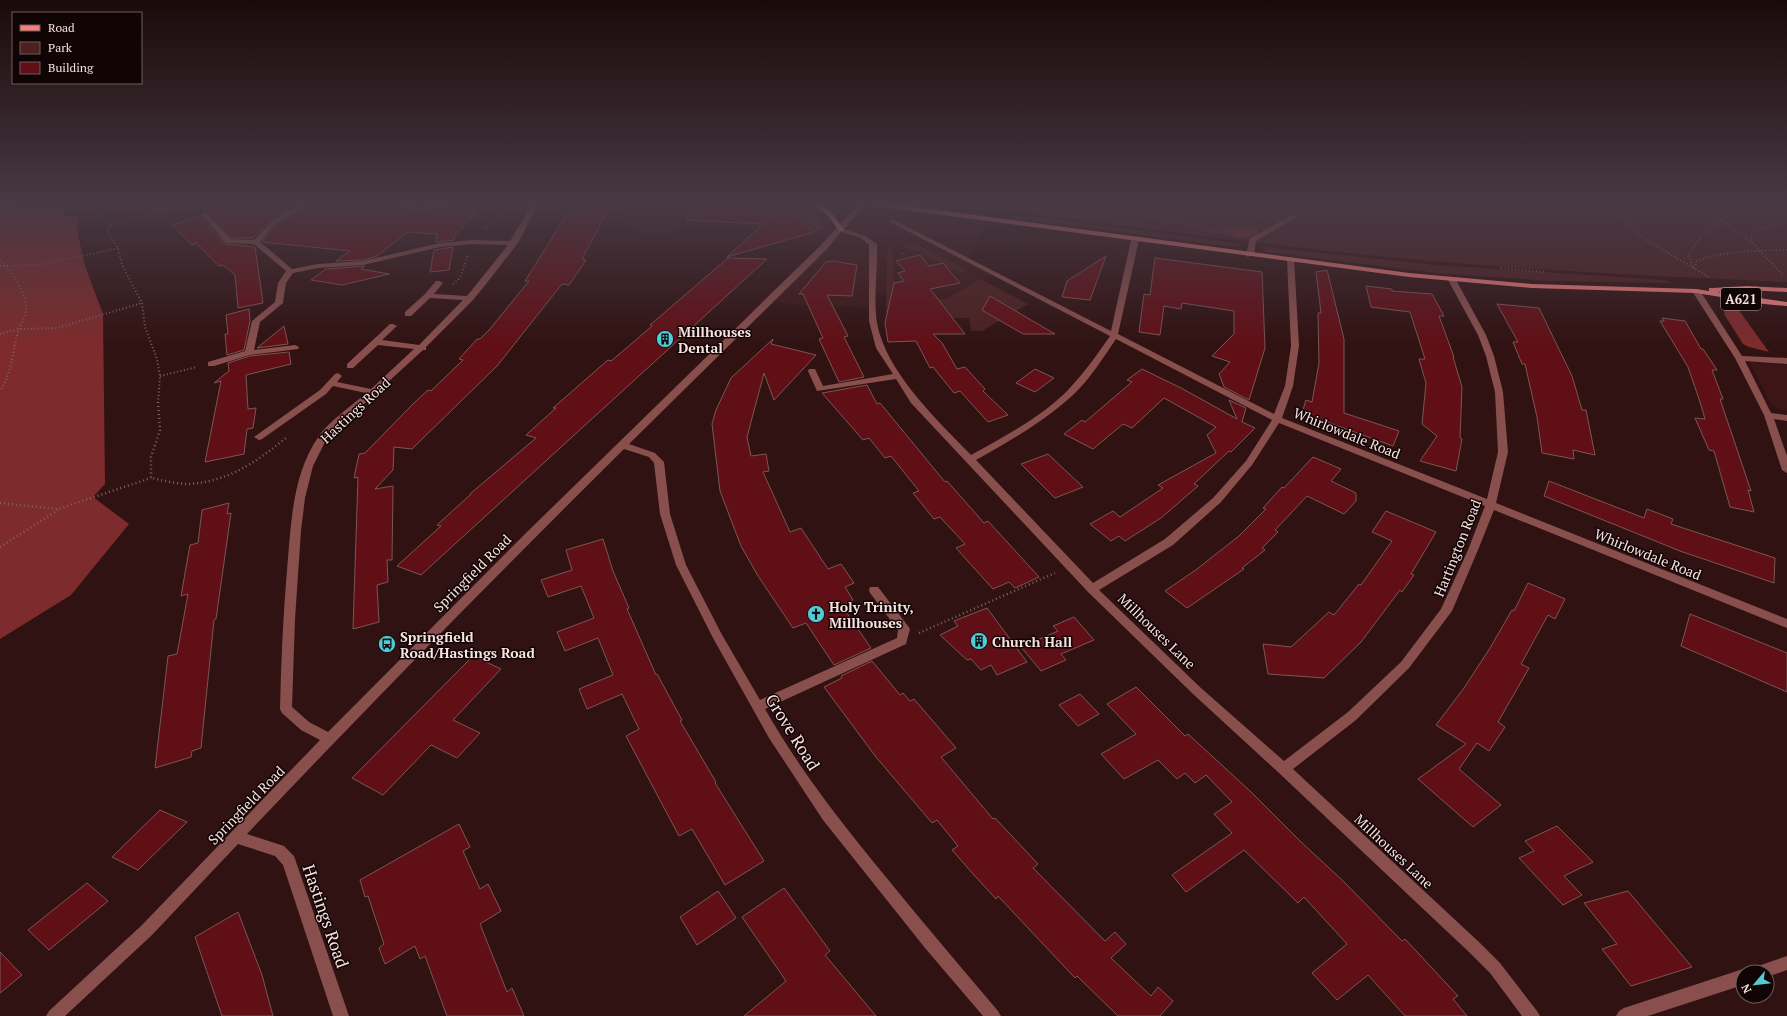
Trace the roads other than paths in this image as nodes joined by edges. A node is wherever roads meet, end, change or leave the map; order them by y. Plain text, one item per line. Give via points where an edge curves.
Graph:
1 (266, 250) edge
2 (414, 250) edge
3 (508, 250) edge
4 (820, 250) edge
5 (873, 250) edge
6 (950, 250) edge
7 (1134, 250) edge
8 (1215, 250) edge
9 (1251, 250) edge
10 (1250, 255) junction
11 (1291, 260) junction
12 (290, 271) junction
13 (1452, 280) junction
14 (439, 283) dead end
15 (1787, 290) edge
16 (1696, 291) junction
17 (428, 296) junction
18 (470, 298) junction
19 (1787, 304) edge
20 (408, 314) dead end
21 (393, 326) dead end
22 (1114, 336) junction
23 (376, 342) junction
24 (295, 346) dead end
25 (423, 348) junction
26 (249, 353) junction
27 (1739, 358) junction
28 (1787, 361) edge
29 (211, 364) road end
30 (350, 366) dead end
31 (812, 370) dead end
32 (338, 376) dead end
33 (898, 376) junction
34 (331, 384) junction
35 (373, 392) junction
36 (1768, 416) junction
37 (1787, 418) edge
38 (1277, 419) junction
39 (259, 437) dead end
40 (622, 445) junction
41 (970, 460) junction
42 (1787, 470) edge
43 (1490, 506) junction
44 (1092, 588) junction
45 (874, 590) dead end
46 (1787, 624) edge
47 (757, 707) junction
48 (329, 739) junction
49 (1284, 769) junction
50 (237, 837) junction
51 (1787, 963) edge
52 (1775, 967) edge
53 (1735, 980) edge
54 (54, 1016) edge
55 (340, 1016) edge
56 (993, 1016) edge
57 (1532, 1016) edge
58 (1624, 1016) edge

1 - 12 street
2 - 12 street via 363,263
3 - 18 street, Hastings Road
4 - 40 street, Springfield Road
5 - 33 street, Millhouses Lane via 873,323 880,348
6 - 22 street, Whirlowdale Road
7 - 22 street
8 - 10 main road, A621
9 - 10 street
10 - 11 main road, A621
11 - 13 main road, A621
11 - 38 street via 1295,346 1289,386
12 - 26 street via 282,283 279,303 256,321
13 - 16 main road, A621 via 1532,286
13 - 43 street, Hartington Road via 1482,335 1499,392 1503,452
14 - 17 street
15 - 16 main road, A621 via 1727,288
16 - 19 main road, A621
16 - 27 street
17 - 18 street
17 - 20 street
18 - 25 street, Hastings Road
21 - 23 street
22 - 38 street, Whirlowdale Road
22 - 41 street via 1082,380 1049,411 1014,436
23 - 25 street
23 - 30 street
24 - 26 street
25 - 35 street, Hastings Road
26 - 29 street
27 - 28 street
27 - 36 street
31 - 33 street via 820,389
32 - 34 street
33 - 41 street, Millhouses Lane via 914,401
34 - 35 street
34 - 39 street
35 - 48 street, Hastings Road via 322,436 313,450 303,478 298,510 287,635 286,709 305,726
36 - 37 street
36 - 42 street
38 - 43 street, Whirlowdale Road
38 - 44 street via 1249,463 1217,500 1169,542
40 - 47 street, Grove Road via 652,455 659,462 665,514 681,565
40 - 48 street, Springfield Road
41 - 44 street, Millhouses Lane
43 - 46 street, Whirlowdale Road
43 - 49 street, Hartington Road via 1474,550 1446,611 1405,665 1352,716
44 - 49 street, Millhouses Lane via 1197,690
45 - 47 street via 904,629 902,641
47 - 56 street, Grove Road via 828,816 930,943
48 - 50 street, Springfield Road
49 - 57 street, Millhouses Lane via 1475,948 1495,968
50 - 54 street, Springfield Road via 147,930
50 - 55 street, Hastings Road via 279,851 289,861
51 - 52 street
53 - 58 street

